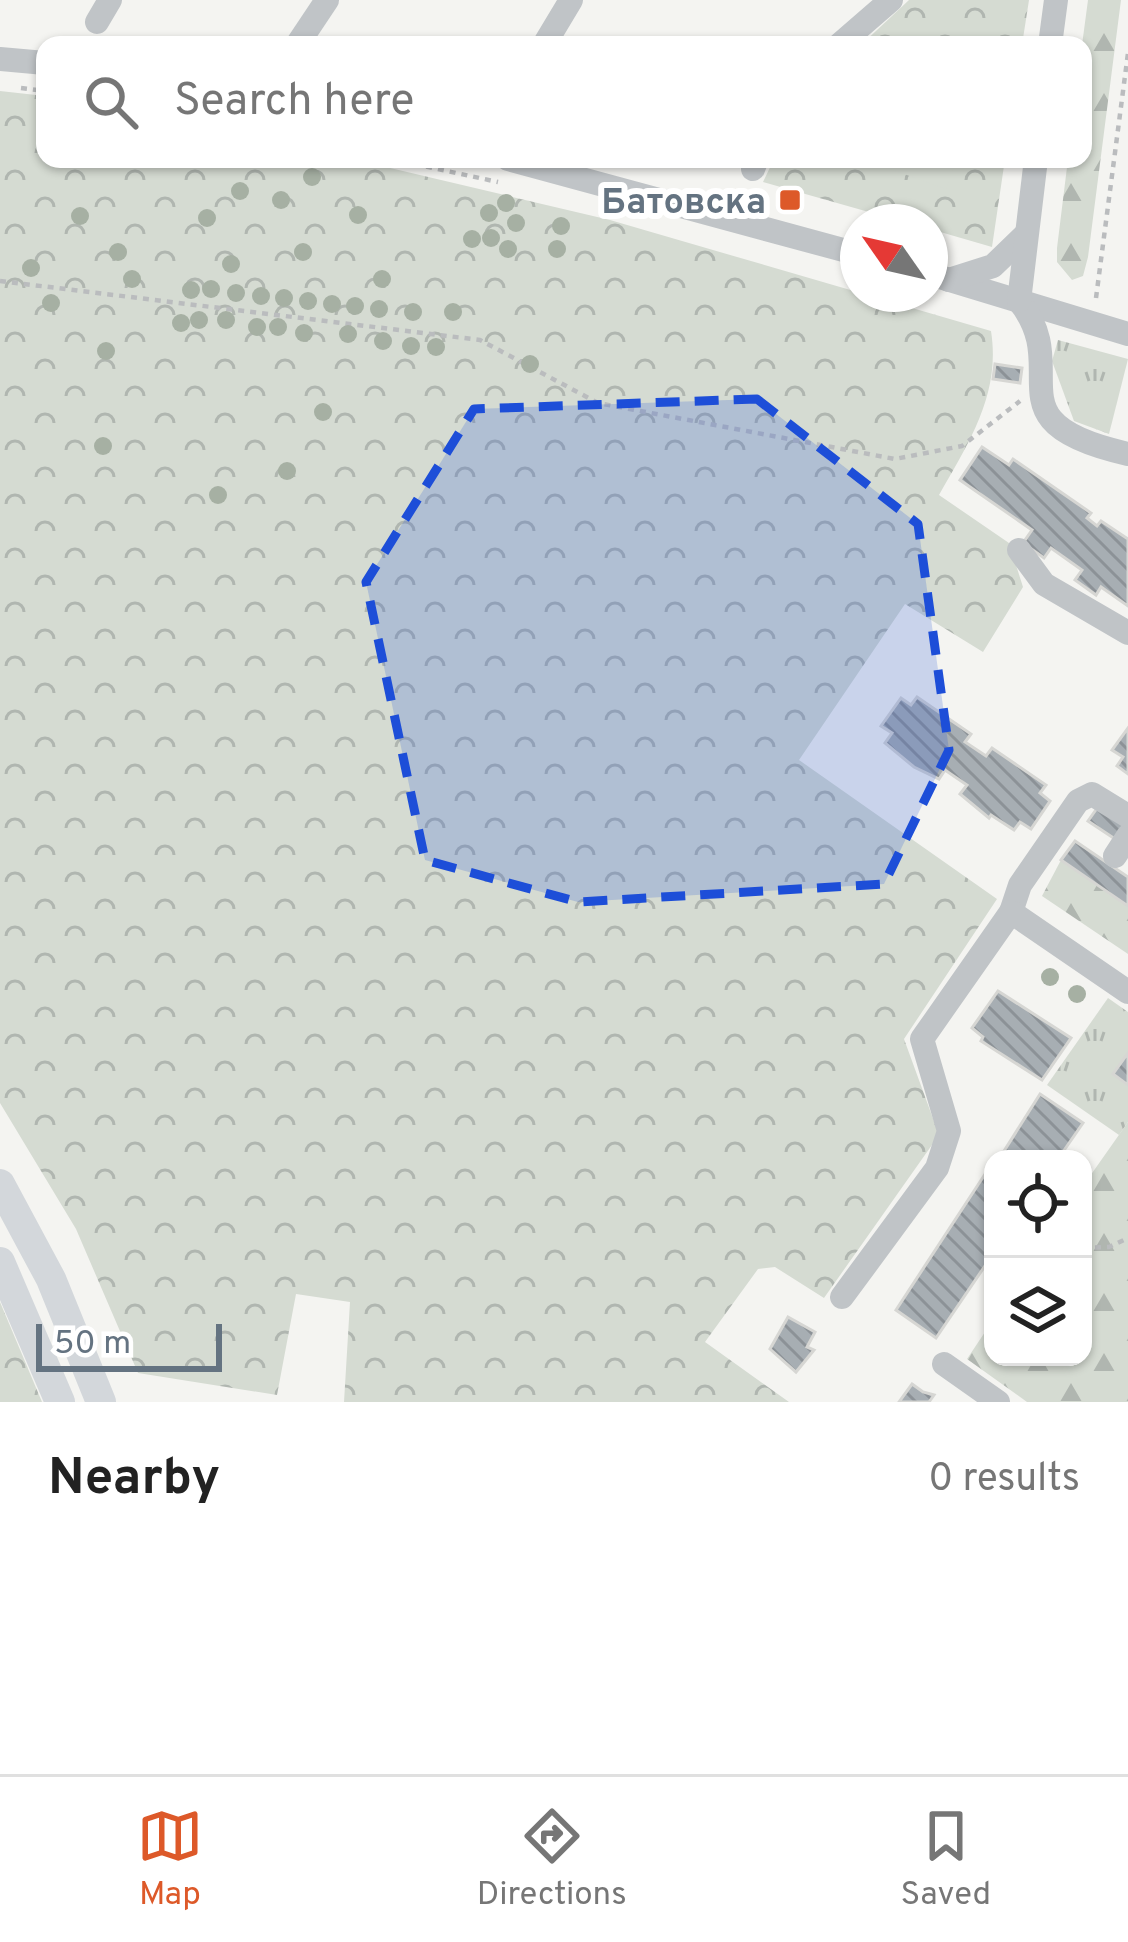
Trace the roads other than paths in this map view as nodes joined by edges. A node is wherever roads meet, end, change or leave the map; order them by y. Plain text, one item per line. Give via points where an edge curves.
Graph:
1 (327, 0) edge
2 (571, 0) edge
3 (892, 0) edge
4 (1056, 0) edge
5 (303, 36) edge
6 (549, 36) edge
7 (850, 36) edge
8 (1051, 36) edge
9 (0, 59) edge
10 (36, 62) edge
11 (541, 168) edge
12 (1035, 168) edge
13 (1027, 234) junction
14 (840, 249) edge
15 (948, 275) edge
16 (948, 280) edge
17 (1019, 301) junction
18 (1128, 334) edge
19 (1128, 454) edge
20 (1019, 550) dead end
21 (1128, 633) edge
22 (1128, 816) edge
23 (1011, 912) junction
24 (1128, 992) edge
25 (0, 1184) edge
26 (0, 1262) edge
27 (842, 1297) dead end
28 (944, 1364) dead end
29 (60, 1402) edge
30 (100, 1402) edge
31 (998, 1402) edge

1 - 5 street
2 - 6 street
3 - 7 street
4 - 8 street
9 - 10 street
11 - 14 street
12 - 13 street
13 - 15 street via 993,266
13 - 17 street
16 - 17 street
17 - 18 street
17 - 19 street via 1035,324 1037,388 1054,427
20 - 21 street via 1044,584
22 - 23 street via 1092,794 1078,801 1020,885
23 - 24 street
23 - 27 street via 922,1039 949,1131 937,1168
25 - 30 main road via 51,1280
26 - 29 main road
28 - 31 street

